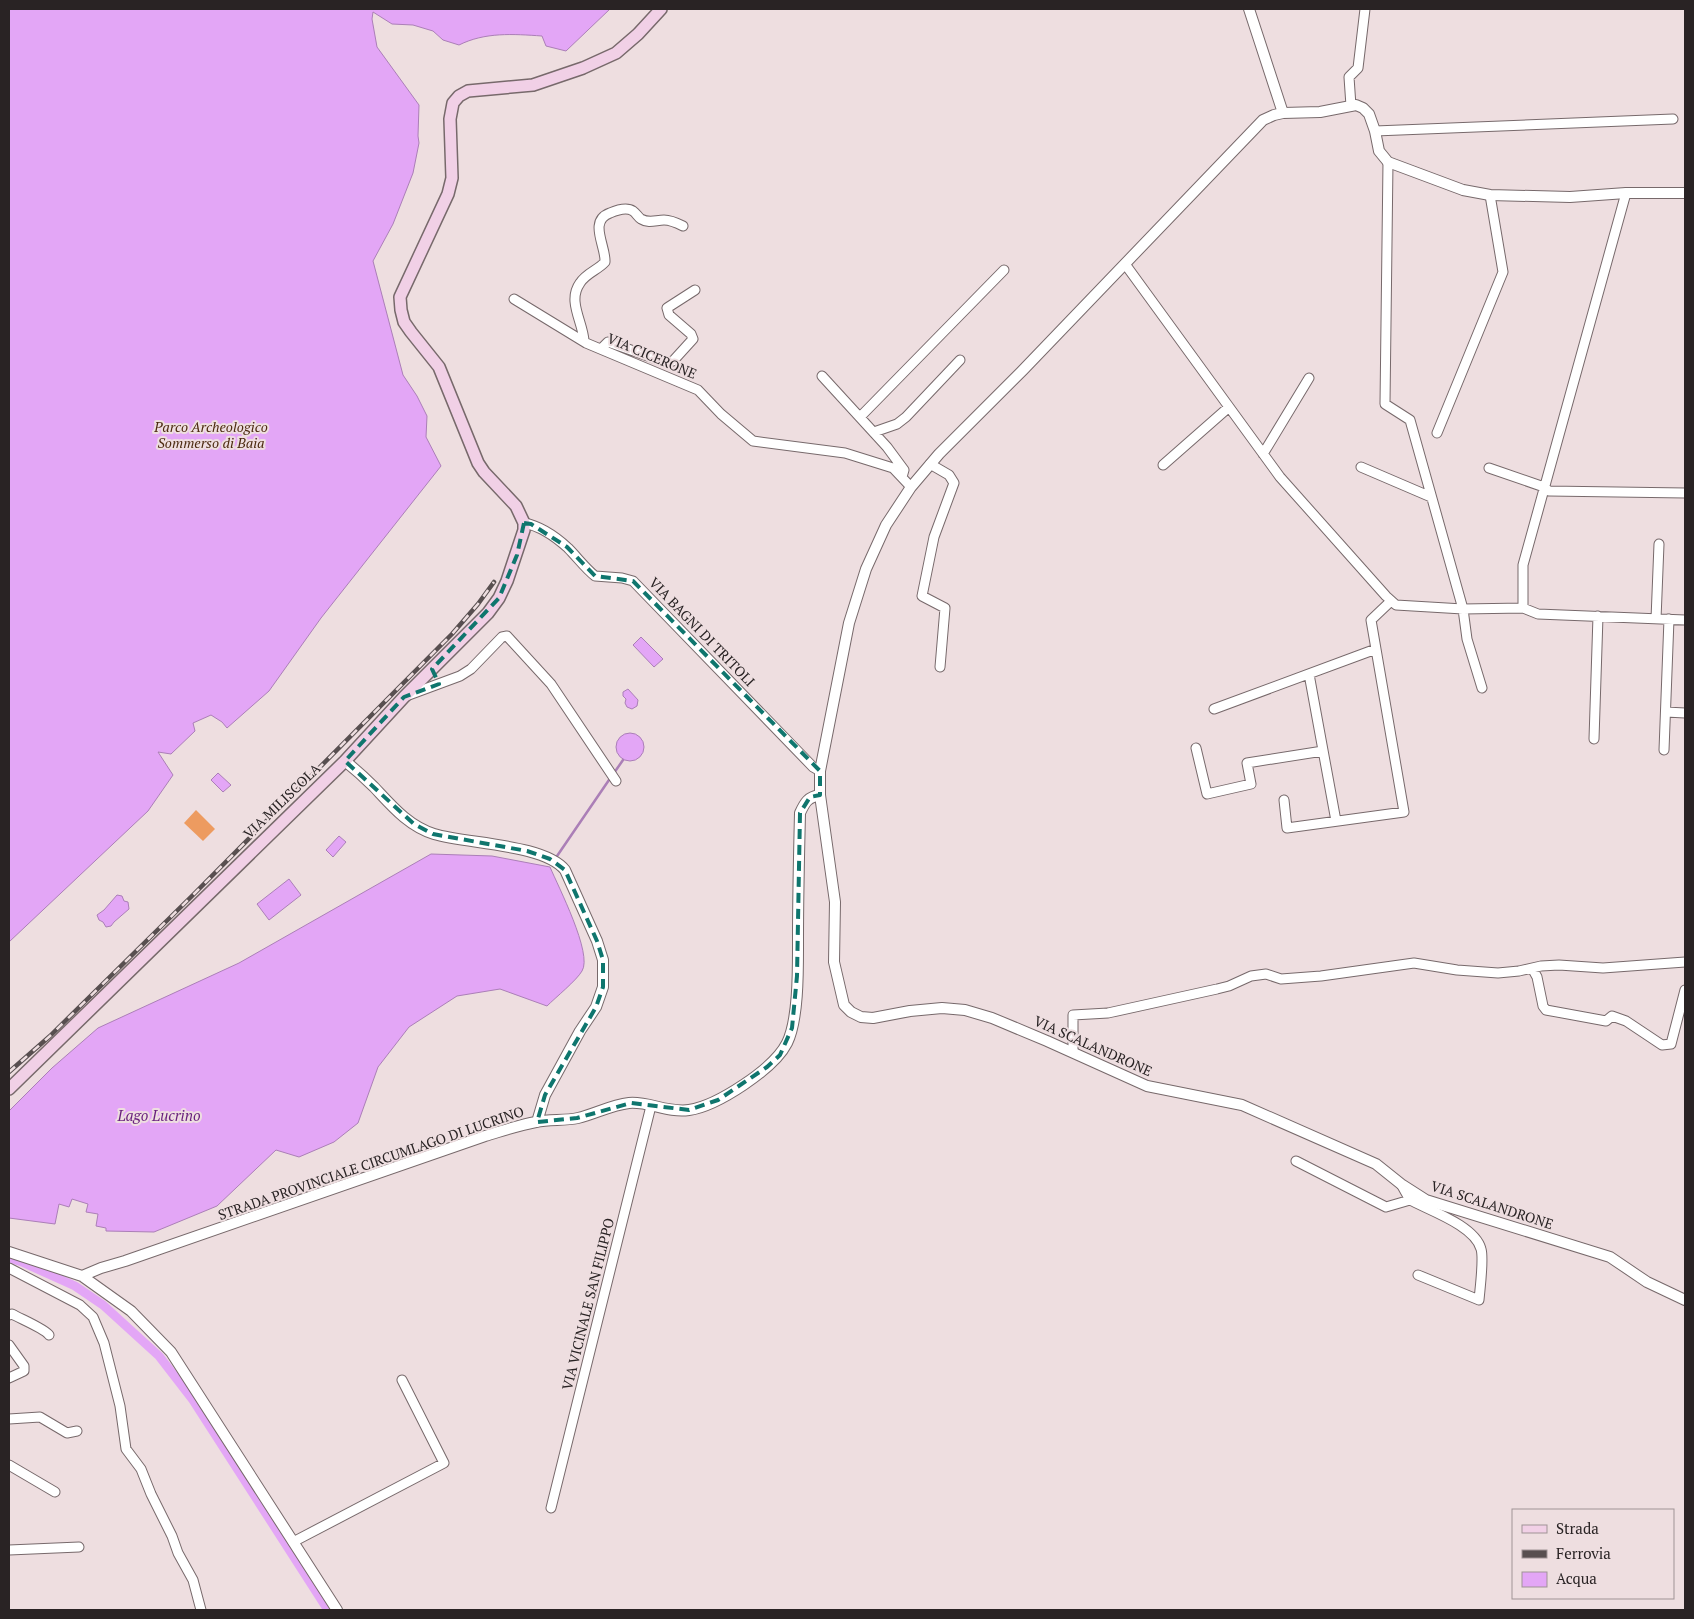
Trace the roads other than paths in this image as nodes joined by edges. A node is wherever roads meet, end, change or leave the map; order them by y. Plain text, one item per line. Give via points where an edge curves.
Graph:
1 (661, 9) edge
2 (1249, 9) edge
3 (1365, 9) edge
4 (1351, 106) junction
5 (1283, 113) junction
6 (1673, 119) dead end
7 (1375, 131) junction
8 (1388, 162) junction
9 (1626, 193) junction
10 (1685, 193) edge
11 (1490, 196) junction
12 (683, 226) dead end
13 (1125, 264) junction
14 (1004, 270) dead end
15 (695, 290) dead end
16 (514, 299) dead end
17 (584, 341) junction
18 (601, 349) junction
19 (960, 360) dead end
20 (822, 376) dead end
21 (1309, 378) dead end
22 (1229, 407) junction
23 (860, 417) junction
24 (874, 432) junction
25 (1437, 433) dead end
26 (1263, 454) junction
27 (930, 464) junction
28 (1163, 465) dead end
29 (1361, 467) dead end
30 (1489, 468) dead end
31 (902, 477) junction
32 (911, 487) junction
33 (1544, 488) junction
34 (1685, 493) edge
35 (1431, 497) junction
36 (524, 523) junction
37 (1660, 544) dead end
38 (1391, 601) junction
39 (1523, 608) junction
40 (1463, 609) junction
41 (1598, 616) junction
42 (1656, 619) junction
43 (1669, 619) junction
44 (1685, 620) edge
45 (1376, 649) junction
46 (940, 667) dead end
47 (432, 669) junction
48 (1309, 674) junction
49 (439, 684) junction
50 (1482, 688) dead end
51 (404, 697) junction
52 (1214, 709) dead end
53 (1666, 712) junction
54 (1685, 713) edge
55 (1594, 739) dead end
56 (1196, 748) dead end
57 (1664, 750) dead end
58 (1323, 751) junction
59 (345, 761) junction
60 (820, 771) junction
61 (614, 777) dead end
62 (820, 795) junction
63 (1284, 800) dead end
64 (1336, 821) junction
65 (1685, 962) edge
66 (1532, 968) junction
67 (1685, 990) edge
68 (1072, 1052) junction
69 (9, 1089) edge
70 (651, 1106) junction
71 (537, 1122) junction
72 (1296, 1161) dead end
73 (1400, 1184) junction
74 (1410, 1200) junction
75 (9, 1252) edge
76 (9, 1268) edge
77 (1418, 1275) dead end
78 (82, 1276) junction
79 (1685, 1300) edge
80 (9, 1315) edge
81 (49, 1335) dead end
82 (9, 1345) edge
83 (9, 1378) edge
84 (402, 1380) dead end
85 (9, 1419) edge
86 (77, 1431) dead end
87 (9, 1465) edge
88 (55, 1492) dead end
89 (551, 1508) dead end
90 (293, 1542) junction
91 (78, 1547) dead end
92 (9, 1550) edge
93 (201, 1610) edge
94 (337, 1610) edge

1 - 36 main road via 616,53 583,68 533,85 468,91 459,96 453,103 450,119 452,178 448,194 400,297 404,322 439,367 478,463 516,506
2 - 5 street
3 - 4 street via 1358,68 1349,77
4 - 5 street via 1320,112
4 - 7 street via 1364,108
5 - 13 street, VIA SCALANDRONE via 1263,120
6 - 7 street
7 - 8 street via 1379,150
8 - 11 street via 1463,190
8 - 35 street via 1384,404 1410,420
9 - 10 street
9 - 11 street via 1570,197
9 - 33 street
11 - 25 street via 1503,272
12 - 17 street via 666,220 653,222 641,219 628,209 612,212 602,219 599,235 604,262 580,282 574,299
13 - 22 street
13 - 27 street, VIA SCALANDRONE
14 - 23 street
15 - 18 street via 668,308 669,315 692,334 693,339 672,361 665,362 608,342
16 - 17 street, VIA CICERONE
17 - 18 street, VIA CICERONE
18 - 31 street, VIA CICERONE via 698,390 753,441 845,453 893,468
19 - 24 street via 906,417 897,424
20 - 23 street
21 - 26 street
22 - 26 street
22 - 28 street
23 - 24 street
24 - 31 street via 904,470
26 - 38 street
27 - 32 street, VIA SCALANDRONE
27 - 46 street via 949,475 954,483 934,538 922,596 945,608
29 - 35 street
30 - 33 street
31 - 32 street, VIA CICERONE
32 - 60 street, VIA SCALANDRONE via 886,525 863,578 849,623
33 - 34 street via 1549,491
33 - 39 street via 1523,565
35 - 40 street
36 - 47 main road, VIA MILISCOLA via 517,555 499,598
36 - 60 street, VIA BAGNI DI TRITOLI via 552,536 595,576 633,581
37 - 42 street
38 - 40 street via 1396,605
38 - 45 street via 1371,620
39 - 40 street
39 - 41 street via 1538,614
40 - 50 street via 1467,639
41 - 42 street
41 - 55 street
42 - 43 street
43 - 44 street
43 - 53 street
45 - 48 street
45 - 64 street via 1404,812
47 - 49 street
47 - 51 main road, VIA MILISCOLA
48 - 52 street
48 - 58 street
49 - 51 street
49 - 61 street via 460,676 507,636 551,684
51 - 59 main road, VIA MILISCOLA
53 - 54 street
53 - 57 street
56 - 58 street via 1207,794 1251,784 1247,762
58 - 64 street
59 - 69 main road, VIA MILISCOLA
59 - 71 street, STRADA PROVINCIALE CIRCUMLAGO DI LUCRINO via 391,805 414,824 433,834 527,852 550,859 565,870 597,941 603,960 603,987 596,1007 545,1095
60 - 62 street, VIA SCALANDRONE
62 - 68 street, VIA SCALANDRONE via 835,902 834,962 844,1005 861,1017 873,1018 942,1008 965,1010
62 - 70 street via 810,797 800,812 798,976 788,1042 767,1067 718,1100 689,1110 664,1110
63 - 64 street via 1287,828
65 - 66 street via 1603,968 1559,965
66 - 67 street via 1546,1010 1606,1021 1612,1016 1626,1021 1662,1045 1671,1044
66 - 68 street via 1498,973 1414,963 1321,976 1281,979 1266,974 1251,976 1202,993 1108,1013 1073,1015
68 - 73 street, VIA SCALANDRONE via 1147,1086 1242,1105 1376,1164
70 - 71 street via 616,1105 577,1118
70 - 89 street, VIA VICINALE SAN FILIPPO
71 - 78 street, STRADA PROVINCIALE CIRCUMLAGO DI LUCRINO via 476,1139
72 - 74 street via 1386,1207
73 - 74 street
73 - 79 street, VIA SCALANDRONE via 1426,1200 1610,1257 1647,1282
74 - 77 street via 1466,1228 1482,1250 1479,1300
75 - 78 street
76 - 93 street via 80,1305 93,1317 104,1343 120,1406 126,1449 141,1469 193,1580
78 - 90 street via 131,1311 171,1352
80 - 81 street via 46,1330
82 - 83 street via 24,1366 24,1371
84 - 90 street via 444,1463
85 - 86 street via 40,1417 67,1433
87 - 88 street
90 - 94 street
91 - 92 street

